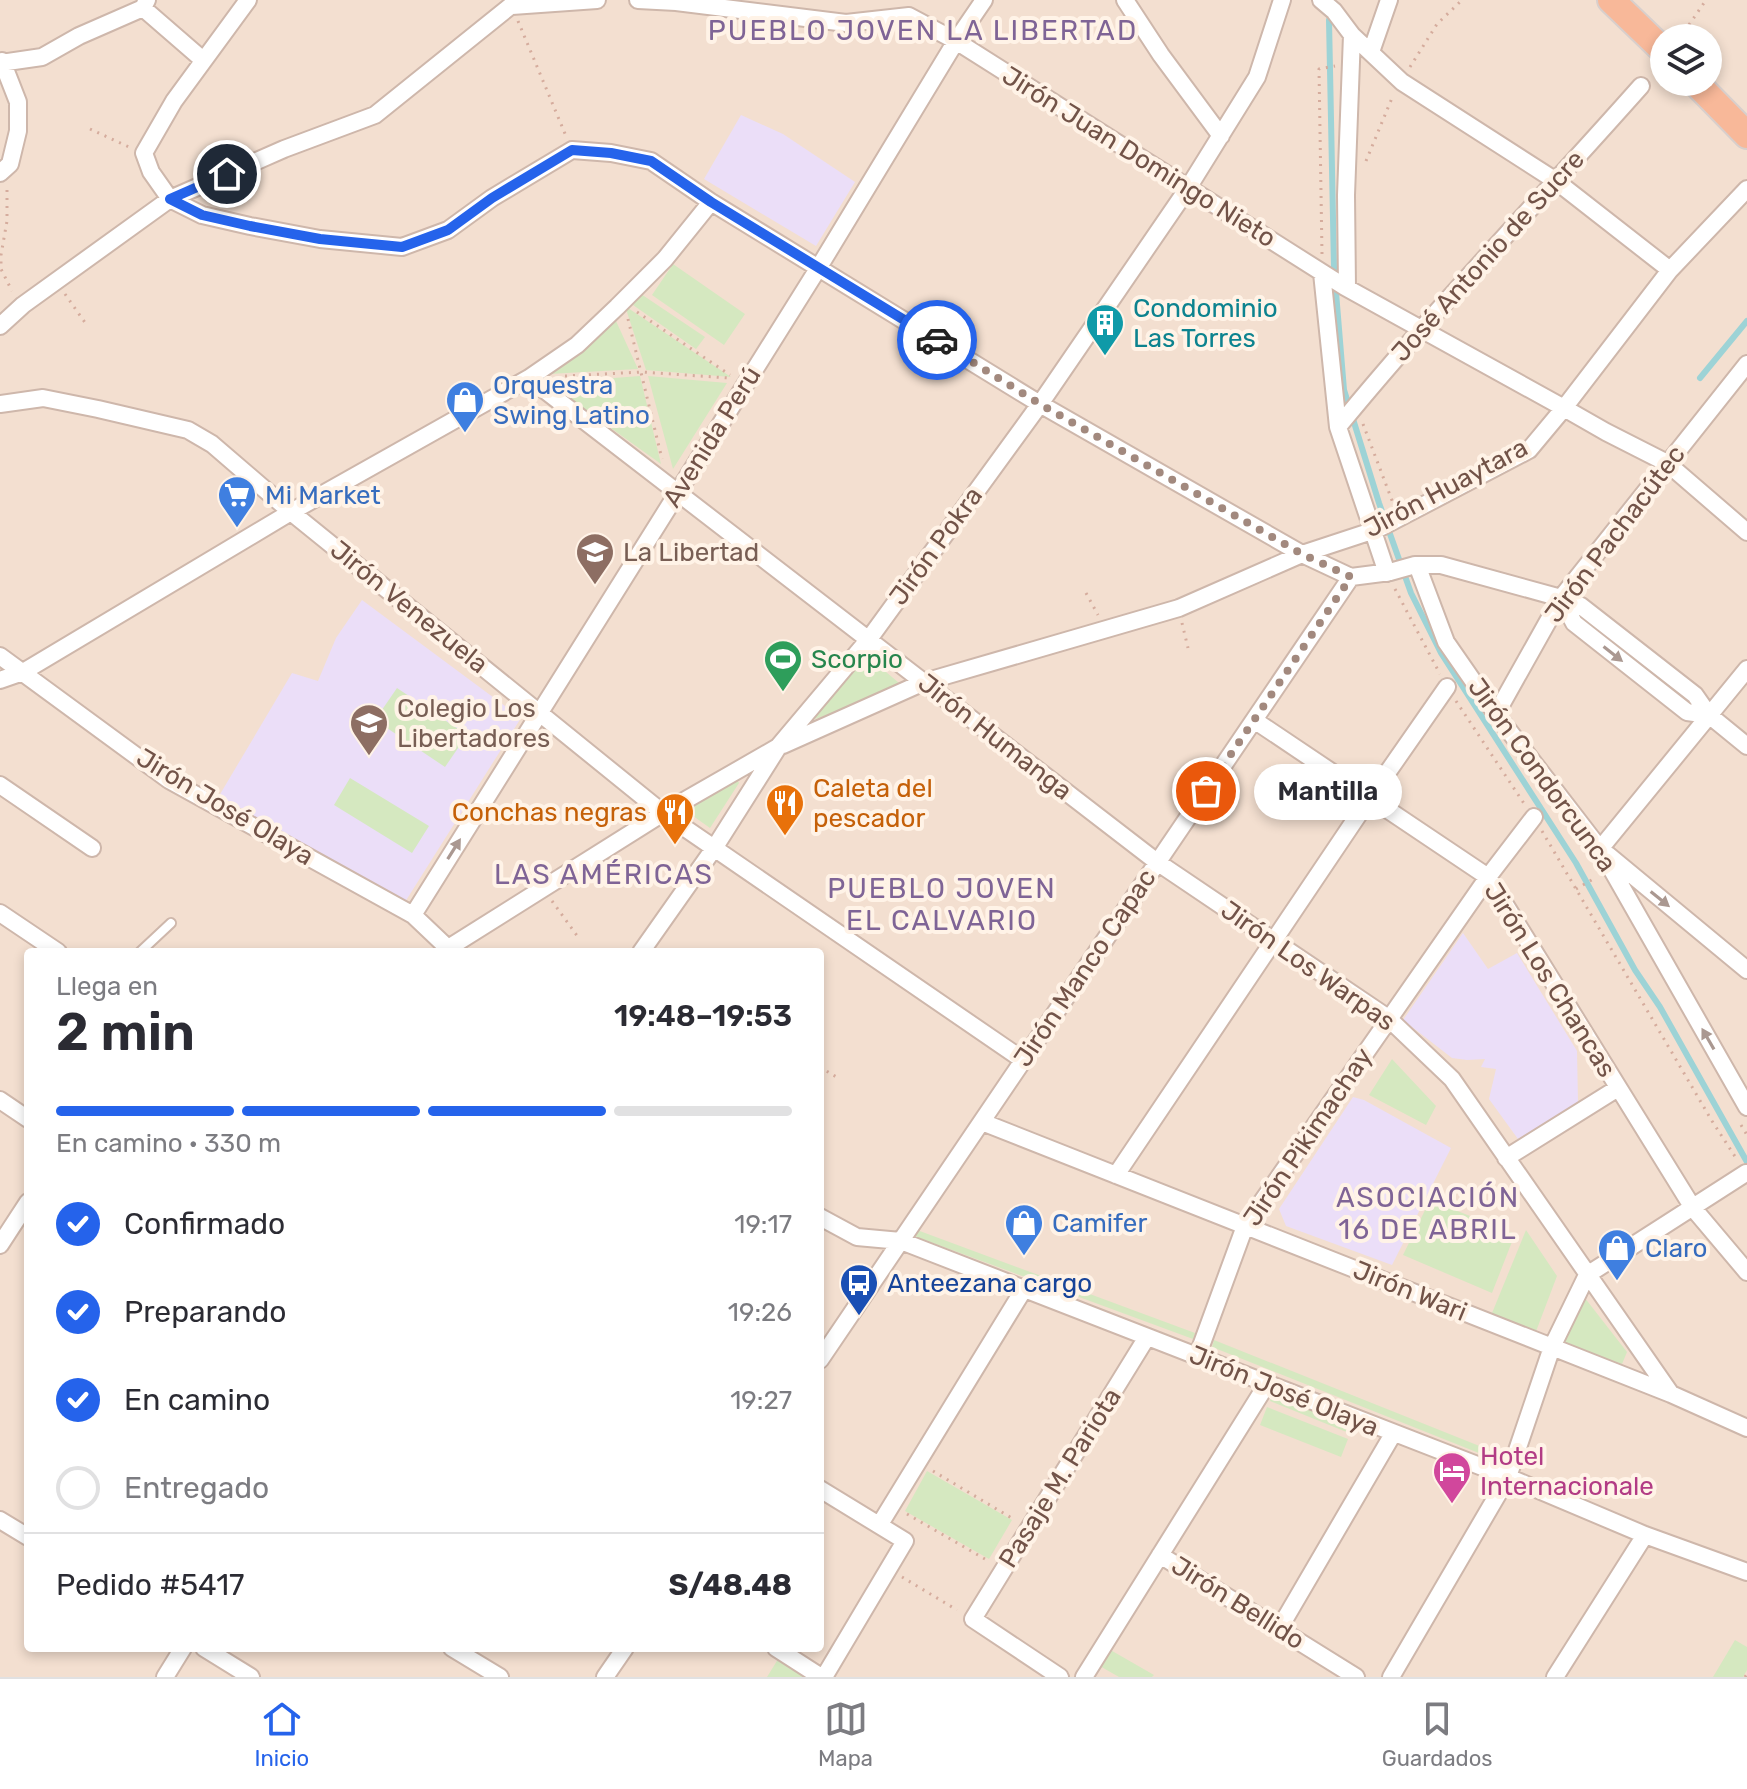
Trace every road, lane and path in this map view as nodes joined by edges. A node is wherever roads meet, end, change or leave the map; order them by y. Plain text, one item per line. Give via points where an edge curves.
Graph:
1 (248, 0) edge
2 (597, 0) edge
3 (638, 0) edge
4 (984, 0) edge
5 (1125, 0) edge
6 (1282, 0) edge
7 (1321, 0) edge
8 (1389, 0) edge
9 (1611, 0) edge
10 (1706, 0) edge
11 (514, 2) edge
12 (145, 4) edge
13 (1690, 24) edge
14 (1352, 35) junction
15 (1650, 38) edge
16 (956, 41) junction
17 (1371, 52) junction
18 (203, 60) junction
19 (1, 62) edge
20 (1319, 69) dead end
21 (1641, 86) dead end
22 (1709, 96) edge
23 (90, 129) dead end
24 (1747, 135) edge
25 (1221, 136) junction
26 (572, 150) junction
27 (144, 153) junction
28 (5, 168) edge
29 (1556, 181) junction
30 (1188, 188) junction
31 (1747, 189) edge
32 (170, 199) junction
33 (711, 202) junction
34 (819, 267) junction
35 (1670, 270) junction
36 (1323, 273) junction
37 (56, 281) junction
38 (1346, 287) junction
39 (18, 310) junction
40 (636, 312) dead end
41 (627, 317) dead end
42 (86, 324) dead end
43 (0, 326) edge
44 (1421, 330) junction
45 (1747, 364) edge
46 (642, 372) junction
47 (529, 378) junction
48 (0, 404) edge
49 (1040, 404) junction
50 (1564, 408) junction
51 (1339, 425) junction
52 (1667, 463) junction
53 (673, 489) junction
54 (291, 512) junction
55 (1376, 530) junction
56 (1747, 532) edge
57 (1302, 554) junction
58 (1416, 565) junction
59 (1389, 572) junction
60 (1351, 577) junction
61 (1086, 593) dead end
62 (1561, 598) junction
63 (1179, 608) junction
64 (1105, 629) junction
65 (869, 639) junction
66 (1188, 648) dead end
67 (0, 656) edge
68 (1747, 669) edge
69 (23, 672) junction
70 (0, 680) edge
71 (924, 682) junction
72 (1447, 687) junction
73 (539, 713) junction
74 (1496, 714) junction
75 (1709, 715) junction
76 (1254, 720) junction
77 (1747, 746) edge
78 (778, 747) junction
79 (0, 785) edge
80 (1369, 799) junction
81 (663, 813) junction
82 (1534, 817) junction
83 (715, 847) junction
84 (92, 848) dead end
85 (1600, 849) junction
86 (1157, 862) junction
87 (1488, 877) junction
88 (1595, 878) dead end
89 (543, 888) junction
90 (1576, 889) junction
91 (0, 913) edge
92 (413, 915) junction
93 (171, 923) dead end
94 (578, 937) dead end
95 (1273, 941) junction
96 (52, 948) edge
97 (144, 948) edge
98 (444, 948) edge
99 (452, 948) edge
100 (644, 948) edge
101 (1747, 970) edge
102 (1388, 1018) junction
103 (1023, 1060) junction
104 (824, 1069) edge
105 (838, 1078) dead end
106 (1618, 1088) junction
107 (0, 1100) edge
108 (1747, 1107) edge
109 (24, 1116) edge
110 (982, 1122) junction
111 (1506, 1158) junction
112 (1746, 1173) edge
113 (1116, 1175) junction
114 (1693, 1208) junction
115 (24, 1210) edge
116 (824, 1219) edge
117 (1245, 1226) junction
118 (901, 1241) junction
119 (0, 1245) edge
120 (1747, 1272) edge
121 (1587, 1275) junction
122 (1024, 1289) junction
123 (1147, 1337) junction
124 (1552, 1347) junction
125 (824, 1354) edge
126 (1197, 1357) junction
127 (1267, 1384) junction
128 (1671, 1394) junction
129 (1747, 1428) edge
130 (1393, 1434) junction
131 (918, 1462) junction
132 (1508, 1477) junction
133 (824, 1491) edge
134 (892, 1505) junction
135 (0, 1520) edge
136 (880, 1524) junction
137 (1029, 1529) junction
138 (24, 1535) edge
139 (1645, 1535) junction
140 (1160, 1555) junction
141 (888, 1569) junction
142 (1003, 1570) junction
143 (1747, 1572) edge
144 (973, 1619) junction
145 (1279, 1629) junction
146 (181, 1652) edge
147 (210, 1652) edge
148 (459, 1652) edge
149 (622, 1652) edge
150 (782, 1652) edge
151 (165, 1677) edge
152 (251, 1677) edge
153 (500, 1677) edge
154 (605, 1677) edge
155 (822, 1677) edge
156 (1060, 1677) edge
157 (1084, 1677) edge
158 (1356, 1677) edge
159 (1391, 1677) edge
160 (1555, 1677) edge

1 - 18 street
2 - 11 street
3 - 16 street, Jirón Juan Domingo Nieto via 846,23 909,16
4 - 16 street, Avenida Perú
5 - 25 street
6 - 25 street, Jirón Pokra via 1257,77
7 - 14 street
8 - 17 street
9 - 15 highway
10 - 13 path
11 - 26 path
11 - 32 street via 375,115
12 - 18 street
12 - 19 street via 42,57
14 - 17 street
14 - 38 street
16 - 30 street, Jirón Juan Domingo Nieto
16 - 34 street, Avenida Perú
17 - 29 street via 1402,82
18 - 27 street
19 - 28 street via 18,102 18,131
20 - 36 path
21 - 29 street, José Antonio de Sucre
22 - 24 highway
23 - 27 path
25 - 30 street, Jirón Pokra
26 - 32 street via 448,230 402,247 250,226 202,215
26 - 33 street via 651,161
27 - 32 street
28 - 39 path via 7,221 1,269
29 - 35 street
29 - 44 street, José Antonio de Sucre
30 - 36 street, Jirón Juan Domingo Nieto
30 - 49 street, Jirón Pokra
31 - 35 street, Jirón Huaytara
32 - 37 street
33 - 34 street
33 - 47 street via 665,259 607,316 577,345
34 - 49 street
34 - 53 street, Avenida Perú
35 - 50 street, Jirón Huaytara
36 - 38 street, Jirón Juan Domingo Nieto
36 - 51 street
37 - 39 street
37 - 42 path
38 - 44 street, Jirón Juan Domingo Nieto
39 - 43 street
40 - 46 path via 737,379
41 - 46 path
44 - 50 street, Jirón Juan Domingo Nieto
44 - 51 street, José Antonio de Sucre
45 - 52 street, Jirón Pachacútec
46 - 47 path
46 - 53 path
47 - 53 street, Jirón Humanga
47 - 54 street
48 - 54 street, Jirón Venezuela via 43,398 188,430
49 - 57 street
49 - 65 street, Jirón Pokra
50 - 52 street, Jirón Juan Domingo Nieto
50 - 55 street, Jirón Huaytara via 1529,450
51 - 55 street
52 - 56 street, Jirón Juan Domingo Nieto
52 - 62 street, Jirón Pachacútec
53 - 65 street, Jirón Humanga
53 - 73 street, Avenida Perú
54 - 69 street
54 - 73 street, Jirón Venezuela
55 - 57 street, Jirón Huaytara
55 - 59 street
57 - 60 street
57 - 63 street, Jirón Huaytara
58 - 59 street
58 - 62 street via 1441,565
58 - 74 street, Jirón Condorcunca via 1446,642
59 - 60 street
59 - 72 path
60 - 76 street, Jirón Manco Capac
61 - 64 path
62 - 74 street, Jirón Pachacútec
62 - 75 street via 1581,606 1695,695
63 - 64 street, Jirón Huaytara
63 - 66 path
64 - 71 street, Jirón Huaytara
65 - 71 street, Jirón Humanga
65 - 78 street, Jirón Pokra
67 - 69 street, Jirón José Olaya
68 - 75 street
69 - 70 street
69 - 92 street, Jirón José Olaya via 169,780
71 - 78 street, Jirón Huaytara
71 - 86 street, Jirón Humanga
72 - 80 street
72 - 82 path
73 - 81 street, Jirón Venezuela
92 -> 73 street, Avenida Perú
74 - 85 street, Jirón Condorcunca
75 - 77 street
75 - 85 street
76 - 80 street, Jirón Los Chancas
76 - 86 street, Jirón Manco Capac
78 - 81 street, Jirón Pokra
78 - 83 street
79 - 84 street
80 - 87 street, Jirón Los Chancas
80 - 95 street
81 - 83 street, Jirón Venezuela
81 - 89 street, Jirón Pokra
82 - 87 street, Jirón Pikimachay
82 - 90 path
83 - 100 street
83 - 103 street, Jirón Venezuela
85 -> 101 street
108 -> 85 street, Jirón Condorcunca
86 - 95 street, Jirón Los Warpas
86 - 103 street, Jirón Manco Capac
87 - 102 street, Jirón Pikimachay
87 - 106 street, Jirón Los Chancas
88 - 90 path
89 - 94 path
89 - 99 street, Jirón Pokra
90 - 112 path
91 - 96 street
92 - 98 street, Jirón José Olaya
93 - 97 lane
95 - 102 street, Jirón Los Warpas
95 - 113 street
102 - 111 street, Jirón Los Warpas via 1452,1079
102 - 117 street, Jirón Pikimachay
103 - 110 street, Jirón Manco Capac
104 - 105 path
106 - 111 street
106 - 114 street, Jirón Los Chancas
107 - 109 street
110 - 113 street, Jirón Wari
110 - 118 street, Jirón Manco Capac
111 - 121 street, Jirón Los Warpas
112 - 114 street
113 - 117 street, Jirón Wari
114 - 120 street, Jirón Los Chancas
114 - 121 street
115 - 119 street
116 - 118 street, Jirón José Olaya via 857,1237
117 - 124 street, Jirón Wari
117 - 126 street, Jirón Pikimachay
118 - 122 street, Jirón José Olaya
118 - 125 street, Jirón Manco Capac
121 - 124 street
121 - 128 street, Jirón Los Warpas
122 - 123 street, Jirón José Olaya
122 - 131 street
123 - 126 street, Jirón José Olaya
123 - 137 street, Pasaje M. Pariota
124 - 128 street, Jirón Wari
124 - 132 street
126 - 127 street, Jirón José Olaya
127 - 130 street, Jirón José Olaya
127 - 140 street
128 - 129 street, Jirón Wari
130 - 132 street, Jirón José Olaya
130 - 145 street
131 - 134 street
131 - 137 path
132 - 139 street, Jirón José Olaya
132 - 159 street
133 - 136 street
134 - 136 street
134 - 142 path
135 - 138 street
136 - 141 street via 905,1541
137 - 142 street, Pasaje M. Pariota
139 - 143 street, Jirón José Olaya
139 - 160 street
140 - 145 street, Jirón Bellido
140 - 157 street
141 - 144 path
141 - 155 street
142 - 144 street, Pasaje M. Pariota
144 - 156 street
145 - 158 street, Jirón Bellido
146 - 151 street
147 - 152 street
148 - 153 street
149 - 154 street
150 - 155 street

